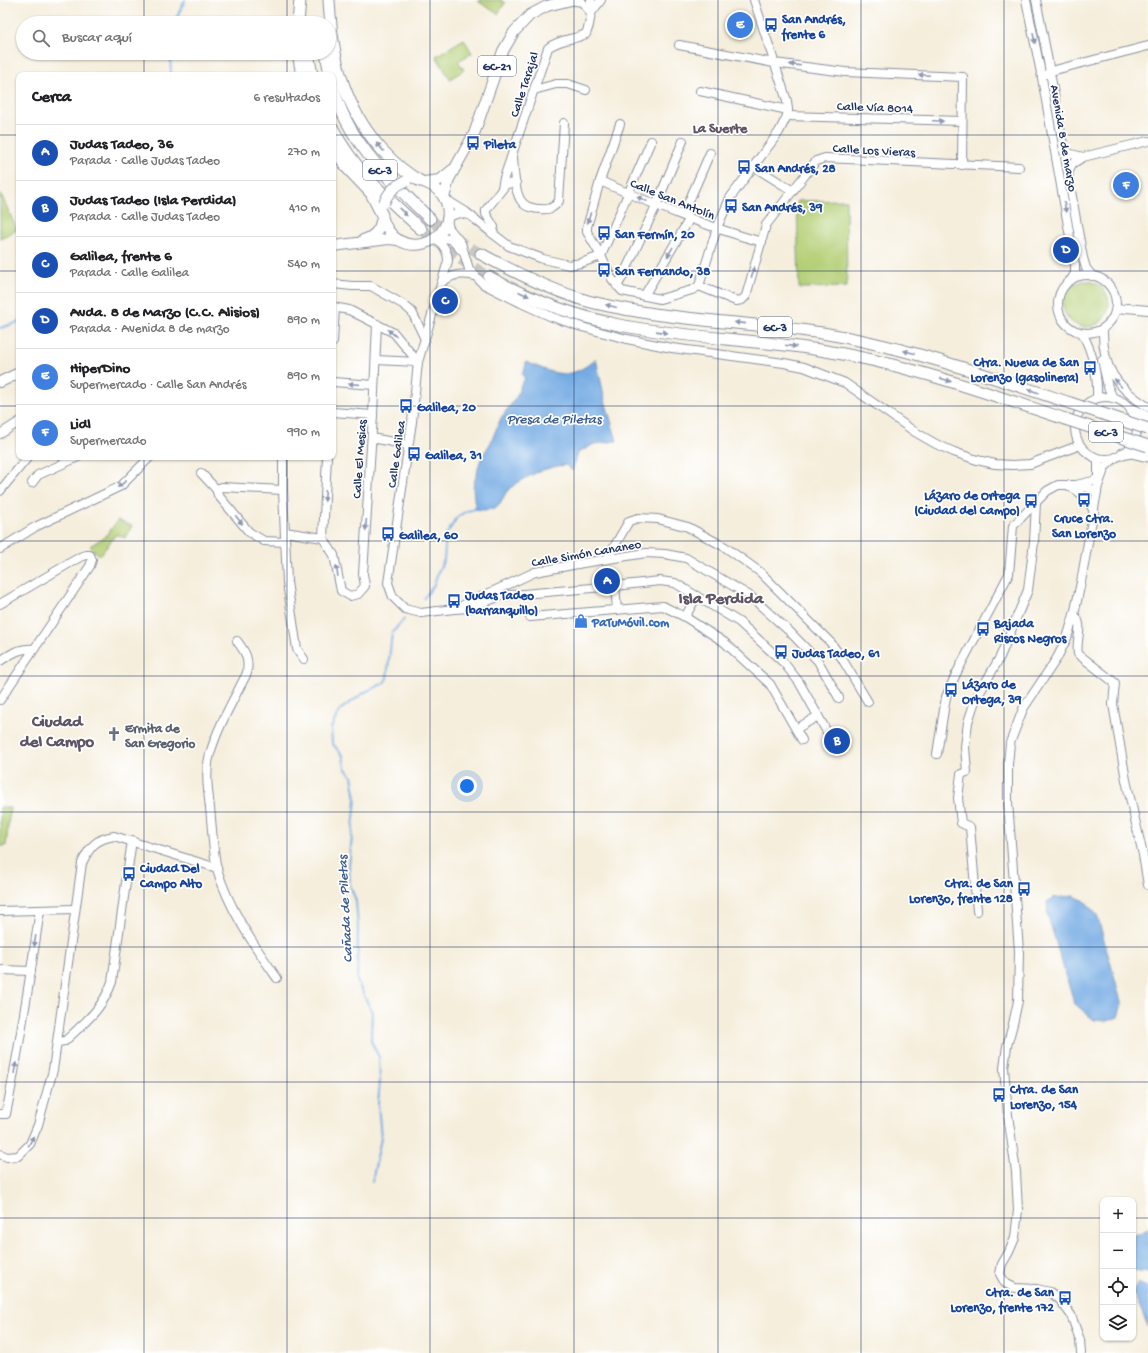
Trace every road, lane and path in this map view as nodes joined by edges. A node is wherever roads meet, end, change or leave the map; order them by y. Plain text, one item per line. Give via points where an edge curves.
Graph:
1 (300, 0) edge
2 (306, 0) edge
3 (324, 0) edge
4 (329, 0) edge
5 (570, 0) edge
6 (591, 0) edge
7 (601, 0) edge
8 (754, 0) edge
9 (1026, 0) edge
10 (1036, 0) edge
11 (594, 7) edge
12 (299, 16) edge
13 (305, 16) edge
14 (323, 16) edge
15 (330, 16) edge
16 (679, 45) dead end
17 (1148, 46) edge
18 (336, 59) edge
19 (299, 60) edge
20 (309, 60) edge
21 (327, 60) edge
22 (774, 62) junction
23 (1051, 71) junction
24 (301, 72) edge
25 (311, 72) edge
26 (329, 72) edge
27 (1042, 78) junction
28 (534, 90) junction
29 (586, 90) dead end
30 (700, 91) dead end
31 (336, 95) edge
32 (788, 113) junction
33 (962, 121) junction
34 (564, 123) dead end
35 (620, 124) dead end
36 (336, 135) edge
37 (651, 141) dead end
38 (683, 141) dead end
39 (1148, 141) edge
40 (1063, 149) junction
41 (336, 151) edge
42 (710, 153) dead end
43 (512, 154) junction
44 (1083, 157) junction
45 (458, 164) junction
46 (962, 165) junction
47 (753, 166) junction
48 (1019, 167) dead end
49 (1068, 175) junction
50 (422, 181) junction
51 (600, 181) junction
52 (516, 183) junction
53 (502, 188) junction
54 (793, 191) junction
55 (628, 193) junction
56 (444, 199) junction
57 (656, 205) junction
58 (382, 216) junction
59 (686, 216) junction
60 (474, 218) junction
61 (430, 219) tunnel mouth
62 (447, 219) junction
63 (717, 228) junction
64 (421, 230) tunnel mouth
65 (492, 233) junction
66 (437, 237) junction
67 (398, 240) junction
68 (762, 242) junction
69 (353, 243) junction
70 (424, 244) junction
71 (336, 246) edge
72 (445, 250) junction
73 (463, 252) junction
74 (480, 254) tunnel mouth
75 (602, 256) junction
76 (475, 276) junction
77 (1092, 276) junction
78 (489, 277) tunnel mouth
79 (1071, 280) junction
80 (442, 282) junction
81 (336, 284) edge
82 (617, 286) junction
83 (699, 286) junction
84 (644, 296) junction
85 (1116, 300) junction
86 (336, 307) edge
87 (1127, 308) junction
88 (1148, 310) edge
89 (1115, 311) junction
90 (377, 324) junction
91 (1102, 329) junction
92 (1082, 333) junction
93 (425, 339) junction
94 (376, 360) junction
95 (418, 362) junction
96 (16, 374) edge
97 (0, 382) edge
98 (336, 382) edge
99 (374, 386) junction
100 (1097, 398) junction
101 (1113, 398) junction
102 (1148, 407) edge
103 (1132, 410) junction
104 (336, 412) edge
105 (373, 415) junction
106 (1148, 418) edge
107 (16, 424) edge
108 (1075, 429) junction
109 (1148, 429) edge
110 (0, 434) edge
111 (372, 438) junction
112 (1080, 445) junction
113 (408, 446) junction
114 (1148, 446) edge
115 (1058, 453) junction
116 (1119, 455) junction
117 (1093, 456) junction
118 (1148, 456) edge
119 (26, 460) edge
120 (71, 460) edge
121 (147, 460) edge
122 (283, 460) edge
123 (327, 460) edge
124 (201, 473) dead end
125 (32, 483) dead end
126 (1073, 485) junction
127 (1098, 485) junction
128 (216, 488) junction
129 (283, 490) junction
130 (0, 491) edge
131 (1036, 502) junction
132 (1094, 511) junction
133 (285, 532) junction
134 (323, 538) junction
135 (285, 542) junction
136 (0, 549) edge
137 (607, 559) junction
138 (615, 586) junction
139 (698, 596) junction
140 (0, 604) edge
141 (454, 608) junction
142 (617, 610) junction
143 (1074, 615) junction
144 (530, 617) dead end
145 (685, 617) junction
146 (237, 641) dead end
147 (34, 649) junction
148 (304, 659) dead end
149 (0, 661) edge
150 (839, 698) dead end
151 (0, 700) edge
152 (868, 702) dead end
153 (818, 716) junction
154 (796, 729) junction
155 (802, 740) dead end
156 (831, 748) dead end
157 (937, 754) dead end
158 (132, 840) junction
159 (217, 868) junction
160 (1148, 886) edge
161 (75, 909) junction
162 (40, 910) junction
163 (0, 911) edge
164 (977, 911) dead end
165 (0, 970) edge
166 (31, 971) junction
167 (277, 978) dead end
168 (58, 1042) junction
169 (0, 1114) edge
170 (0, 1154) edge
171 (1081, 1353) edge

1 - 12 highway
2 - 13 highway
3 - 14 highway
15 -> 4 highway
5 - 11 street
5 - 45 main road, GC-21 via 547,6 530,15 514,32 503,51 474,134
6 - 11 street, Calle Tarajal
7 - 11 street, Calle Tarajal
8 - 22 street
9 -> 27 street, Avenida 8 de marzo
10 - 23 street, Avenida 8 de marzo
11 - 28 street, Calle Tarajal via 586,34 555,42 548,48
16 - 22 street
17 - 23 street
50 -> 18 highway via 405,172 373,140 352,108 341,81
19 - 24 highway
20 - 25 highway
21 - 26 highway
22 - 32 street via 787,101
33 -> 22 street via 963,77 845,72
23 - 27 street
23 - 40 street, Avenida 8 de marzo
27 -> 79 street, Avenida 8 de marzo via 1075,265 1075,273
28 - 29 street via 556,84 568,84
28 - 43 street, Calle Tarajal
30 - 32 street, Calle Vía 8014
31 - 61 highway, GC-3 via 354,135 368,155
32 -> 33 street, Calle Vía 8014
32 - 47 street via 779,132
33 - 46 street
34 - 52 street via 559,201 549,210 530,207 523,204 518,197
35 - 51 street
36 -> 64 highway, GC-3 via 369,180
37 - 55 street
38 - 57 street
39 - 44 street
40 - 44 street via 1070,154
40 - 49 street, Avenida 8 de marzo
41 - 58 highway via 348,169 371,193
42 - 59 street
43 - 52 street
43 - 53 street, Calle Tarajal
44 - 49 street via 1072,164
45 - 50 main road, GC-21 via 440,180
45 - 56 main road, GC-21 via 449,179
46 - 48 street, Calle Los Vieras
46 - 54 street, Calle Los Vieras via 825,158 816,161
47 - 54 street
47 - 63 street via 733,192
49 - 77 street, Avenida 8 de marzo via 1083,258
50 - 56 main road via 432,185
50 - 58 main road, GC-21, bridge via 406,181 390,191 384,203
51 - 55 street, Calle San Antolín
51 -> 75 street via 587,232
52 - 53 street via 506,184
53 - 65 street, Calle Tarajal via 486,210 494,227
54 - 68 street, Calle Los Vieras via 766,225
57 -> 55 street, Calle San Antolín
55 - 75 street
56 - 60 street
56 - 62 main road, GC-21
57 - 59 street, Calle San Antolín
57 - 82 street
58 - 67 main road via 390,234
58 - 69 main road, GC-21 via 381,225 376,233
59 - 63 street, Calle San Antolín
59 -> 84 street
60 - 62 street via 460,213
60 - 65 street
62 - 66 main road
62 - 73 street via 449,228 461,243
63 - 68 street, Calle San Antolín
63 - 83 street
65 - 75 street via 509,246 543,259 569,264
66 - 70 main road
66 - 72 street
66 - 73 street via 452,240
67 - 69 main road, GC-21
67 - 70 main road, GC-21 via 410,245
83 -> 68 street, Calle Los Vieras via 736,301 742,300 746,296
69 - 71 main road, GC-21
70 - 72 street via 435,245
72 - 80 street, Calle Galilea via 448,261
73 - 76 street
109 -> 74 highway, GC-3, bridge via 920,355 870,342 821,333 666,316 579,299 540,284
75 - 82 street
76 - 80 street via 456,274
76 - 115 street via 483,284 521,303 552,317 596,331 672,348 784,363 818,372 845,383 925,438 977,460 995,464 1030,464
77 - 79 street via 1085,275
77 - 85 street via 1108,284
78 -> 114 highway, GC-3, bridge via 562,309 618,325 814,349 918,371
79 - 92 street via 1063,286 1058,295 1059,315 1064,324
80 - 93 street, Calle Galilea
81 - 93 street via 371,286 404,305 412,312
82 - 84 street via 622,291
83 - 84 street via 660,299
85 - 87 street
85 - 89 street
86 - 90 street via 349,310
87 - 88 street
87 - 89 street
89 - 91 street via 1113,318
90 - 94 street, Calle El Mesias
95 -> 90 street via 394,332
91 - 92 street
91 - 101 street via 1100,351
102 -> 91 street via 1125,391 1114,379 1104,350
92 - 100 street via 1089,345
93 - 95 street, Calle Galilea
94 - 95 street
94 - 99 street, Calle El Mesias
95 - 113 street, Calle Galilea
96 - 97 main road
99 -> 98 street
99 - 105 street, Calle El Mesias
100 - 101 street
100 - 108 street via 1080,410
101 - 103 street via 1127,404
103 - 106 highway
103 - 116 street via 1136,419 1135,439 1130,447
104 - 105 street
105 - 111 street, Calle El Mesias
107 - 110 street
108 - 112 street
108 - 115 street via 1072,438
111 - 113 street
111 -> 134 street, Calle El Mesias via 364,586 358,594 350,596 341,591 334,555
112 - 115 street
112 - 117 street
113 - 141 street, Calle Galilea via 388,583 393,597 405,609 421,613
116 - 117 street via 1108,459
116 - 118 highway via 1131,452
116 - 127 street via 1105,467
117 - 127 street via 1098,461
119 - 130 street
120 - 125 street via 38,475
121 -> 136 street via 121,486 35,527
122 - 129 street
123 -> 134 street
124 - 128 street
126 - 127 street
126 - 127 street via 1093,481
126 - 131 street via 1058,485
126 - 132 street
127 - 132 street
128 - 129 street
128 -> 135 street via 218,495 249,532 264,541
129 - 133 street
131 - 157 street via 1013,526 1009,574 946,697
131 - 164 street via 1028,590 1000,657 975,701 968,722 965,747 967,772 961,774 958,798 961,823 970,827
132 - 143 street
133 - 134 street
133 - 135 street
135 - 148 street via 287,582 297,649
137 - 141 street, Calle Simón Cananeo via 535,572
137 - 150 street, Calle Simón Cananeo via 646,553 665,554 686,558 712,572 750,596 789,631 818,661
137 - 152 street via 629,521 638,518 658,519 688,527 726,547 760,572 831,643
138 - 139 street via 660,581 674,583
138 - 141 street via 500,596 470,608
138 - 142 street
139 - 145 street
139 - 153 street via 739,622 784,663 799,682
140 - 147 street via 80,557 90,555 90,566
142 - 144 street
142 - 145 street via 663,606
143 - 160 street via 1080,625 1078,654 1115,683 1113,704
143 - 171 street via 1067,638 1057,658 1023,709 1010,743 1008,802 1019,951 1018,1001 1004,1068 1018,1210 1015,1238 1000,1274 1005,1283 1015,1288 1050,1292 1060,1300 1071,1315 1080,1340
145 - 154 street via 724,642 770,684
146 - 159 street via 246,654 247,673 217,736 210,755 208,771
147 - 149 street via 18,650
147 - 151 street
153 - 154 street
153 - 156 street via 831,739
154 - 155 street
158 - 159 street via 165,853
158 - 161 street via 114,836 104,838 94,843 87,851 82,863
158 - 168 street via 112,982 107,996 99,1008 65,1041
159 - 167 street via 232,908
161 - 162 street
161 - 168 street
162 - 163 street
162 -> 166 street
165 - 166 street
169 -> 166 street via 6,1114
170 -> 168 street via 7,1157 18,1156 30,1144 38,1125

